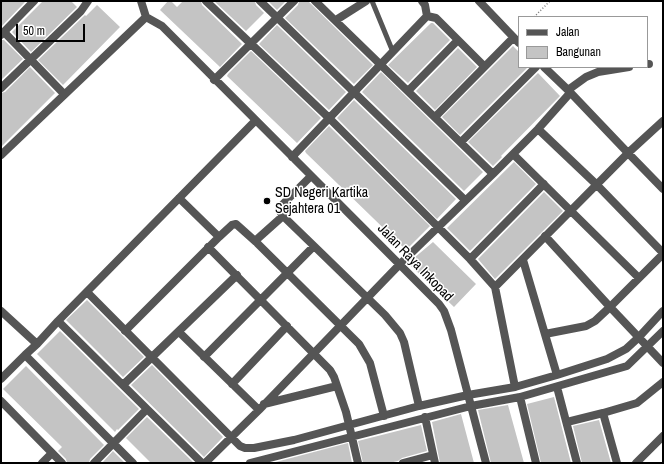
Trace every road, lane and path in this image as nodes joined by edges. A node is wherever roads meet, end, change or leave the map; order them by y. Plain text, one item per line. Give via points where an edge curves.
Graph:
1 (34, 1) edge
2 (88, 1) edge
3 (142, 1) edge
4 (206, 1) edge
5 (260, 1) edge
6 (294, 1) edge
7 (315, 1) edge
8 (366, 1) edge
9 (372, 1) edge
10 (479, 1) edge
11 (550, 1) edge
12 (426, 2) edge
13 (427, 16) junction
14 (535, 16) edge
15 (146, 17) junction
16 (277, 17) junction
17 (336, 20) junction
18 (2, 33) edge
19 (458, 40) junction
20 (516, 41) edge
21 (250, 42) junction
22 (393, 52) junction
23 (31, 59) junction
24 (380, 65) junction
25 (484, 66) junction
26 (535, 68) edge
27 (545, 68) edge
28 (623, 68) edge
29 (214, 80) junction
30 (1, 88) edge
31 (408, 91) junction
32 (569, 92) junction
33 (354, 93) junction
34 (64, 94) junction
35 (435, 117) junction
36 (329, 118) junction
37 (255, 121) junction
38 (662, 124) edge
39 (538, 129) junction
40 (461, 142) junction
41 (513, 154) junction
42 (628, 154) junction
43 (1, 155) edge
44 (292, 157) junction
45 (493, 174) junction
46 (311, 176) junction
47 (544, 184) junction
48 (598, 185) junction
49 (663, 189) edge
50 (179, 198) junction
51 (465, 200) junction
52 (571, 210) junction
53 (283, 216) junction
54 (438, 228) junction
55 (545, 236) junction
56 (219, 237) junction
57 (255, 241) junction
58 (314, 246) junction
59 (208, 247) junction
60 (663, 253) edge
61 (470, 259) junction
62 (523, 260) junction
63 (400, 264) junction
64 (288, 272) junction
65 (237, 275) junction
66 (639, 278) junction
67 (495, 287) junction
68 (87, 292) junction
69 (368, 299) junction
70 (262, 300) junction
71 (610, 307) junction
72 (1, 311) edge
73 (663, 311) edge
74 (58, 321) junction
75 (287, 326) junction
76 (341, 326) junction
77 (126, 330) junction
78 (663, 331) edge
79 (179, 332) junction
80 (545, 334) junction
81 (638, 338) junction
82 (37, 344) junction
83 (647, 348) junction
84 (314, 353) junction
85 (25, 355) junction
86 (204, 357) junction
87 (152, 358) junction
88 (663, 364) edge
89 (2, 375) edge
90 (557, 375) junction
91 (663, 382) edge
92 (232, 384) junction
93 (123, 385) junction
94 (337, 386) junction
95 (515, 387) junction
96 (557, 387) junction
97 (468, 395) junction
98 (520, 397) junction
99 (1, 401) edge
100 (419, 406) junction
101 (471, 406) junction
102 (262, 407) junction
103 (147, 409) junction
104 (603, 413) junction
105 (384, 416) junction
106 (425, 417) junction
107 (567, 422) junction
108 (349, 425) junction
109 (351, 436) junction
110 (663, 436) edge
111 (231, 437) junction
112 (114, 444) junction
113 (52, 453) junction
114 (434, 459) edge
115 (42, 463) edge
116 (62, 463) edge
117 (94, 463) edge
118 (133, 463) edge
119 (202, 463) edge
120 (205, 463) edge
121 (250, 463) edge
122 (358, 463) edge
123 (403, 463) edge
124 (486, 463) edge
125 (536, 463) edge
126 (577, 463) edge
127 (617, 463) edge
128 (636, 463) edge

1 - 18 street
2 - 23 street via 82,12
3 - 15 street
4 - 21 street
5 - 16 street
6 - 16 street
7 - 17 street
8 - 17 street
9 - 22 lane
10 - 20 street
11 - 14 path
12 - 13 street
13 - 19 street via 436,18
13 - 22 street
15 - 29 street, Jalan Raya Inkopad via 162,26
15 - 34 street
16 - 21 street
16 - 33 street
17 - 24 street
18 - 23 street
19 - 25 street
19 - 31 street
20 - 25 street
21 - 29 street
21 - 36 street
22 - 24 street
23 - 30 street
23 - 34 street
24 - 31 street
24 - 33 street
25 - 35 street
26 - 40 street
27 - 32 street
28 - 32 street via 598,72 586,77
29 - 37 street, Jalan Raya Inkopad
31 - 35 street
32 - 39 street
32 - 42 street
33 - 36 street
33 - 51 street
34 - 43 street
35 - 40 street
36 - 44 street
36 - 54 street
37 - 44 street, Jalan Raya Inkopad
37 - 50 street
38 - 42 street
39 - 41 street
39 - 48 street
40 - 45 street
41 - 45 street
41 - 47 street
42 - 48 street
42 - 49 street
44 - 46 street, Jalan Raya Inkopad
45 - 51 street
46 - 53 street via 280,207
46 - 63 street, Jalan Raya Inkopad
47 - 52 street
47 - 61 street
48 - 52 street
48 - 60 street
50 - 56 street
50 - 68 street
51 - 54 street
52 - 55 street
52 - 66 street
53 - 57 street
53 - 58 street
54 - 61 street
54 - 63 street
55 - 62 street
55 - 71 street
56 - 57 street via 236,224
56 - 59 street
57 - 64 street
58 - 64 street
58 - 69 street
59 - 65 street
59 - 77 street
60 - 66 street
61 - 67 street
62 - 67 street
62 - 80 street
63 - 69 street
63 - 97 street, Jalan Raya Inkopad via 432,295 444,311 452,330
64 - 70 street
64 - 76 street
65 - 70 street
65 - 79 street
66 - 71 street
67 - 95 street
68 - 74 street
68 - 77 street
69 - 76 street
69 - 100 street via 393,324 404,342
70 - 75 street
70 - 86 street
71 - 80 street via 586,326
71 - 81 street
72 - 82 street
73 - 81 street
74 - 82 street
74 - 93 street
75 - 84 street
75 - 92 street
76 - 84 street
76 - 105 street via 359,344 370,363
77 - 87 street
78 - 83 street
79 - 86 street
79 - 87 street
80 - 90 street
81 - 83 street
81 - 90 street via 618,354
82 - 85 street
83 - 88 street
83 - 96 street via 627,366
84 - 94 street via 330,370
84 - 102 street
85 - 89 street
85 - 112 street
86 - 92 street
87 - 93 street
87 - 111 street
90 - 95 street
91 - 104 street via 637,403
92 - 102 street
93 - 103 street
94 - 102 street
94 - 108 street
95 - 97 street
96 - 98 street
96 - 107 street
97 - 100 street
97 - 101 street, Jalan Raya Inkopad
98 - 101 street
98 - 125 street
99 - 113 street
100 - 105 street
101 - 106 street
101 - 124 street, Jalan Raya Inkopad
102 - 111 street
103 - 112 street
103 - 119 street
104 - 107 street
104 - 127 street
105 - 108 street
106 - 109 street
106 - 114 street
107 - 126 street
108 - 109 street
108 - 111 street via 254,448 240,446
109 - 121 street
109 - 122 street
110 - 128 street
111 - 120 street
112 - 117 street
112 - 118 street
113 - 115 street
113 - 116 street
114 - 123 street

